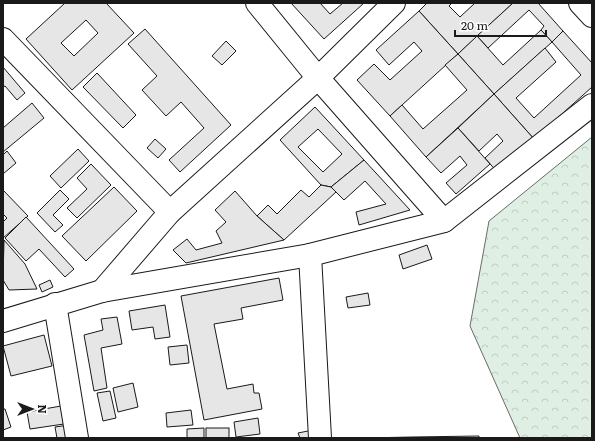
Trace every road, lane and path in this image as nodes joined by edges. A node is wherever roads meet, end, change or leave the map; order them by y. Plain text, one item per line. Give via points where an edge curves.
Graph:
1 (257, 3) edge
2 (394, 3) edge
3 (580, 3) edge
4 (592, 16) edge
5 (3, 39) edge
6 (318, 78) junction
7 (592, 105) edge
8 (170, 212) junction
9 (444, 221) junction
10 (310, 255) junction
11 (102, 291) junction
12 (55, 304) junction
13 (3, 321) edge
14 (77, 438) edge
15 (320, 438) edge

1 - 6 street
2 - 6 street
3 - 4 street
5 - 8 street
6 - 8 street
6 - 9 street
7 - 9 street
8 - 11 street
9 - 10 street
10 - 11 street
10 - 15 street
11 - 12 street
12 - 13 street
12 - 14 street

